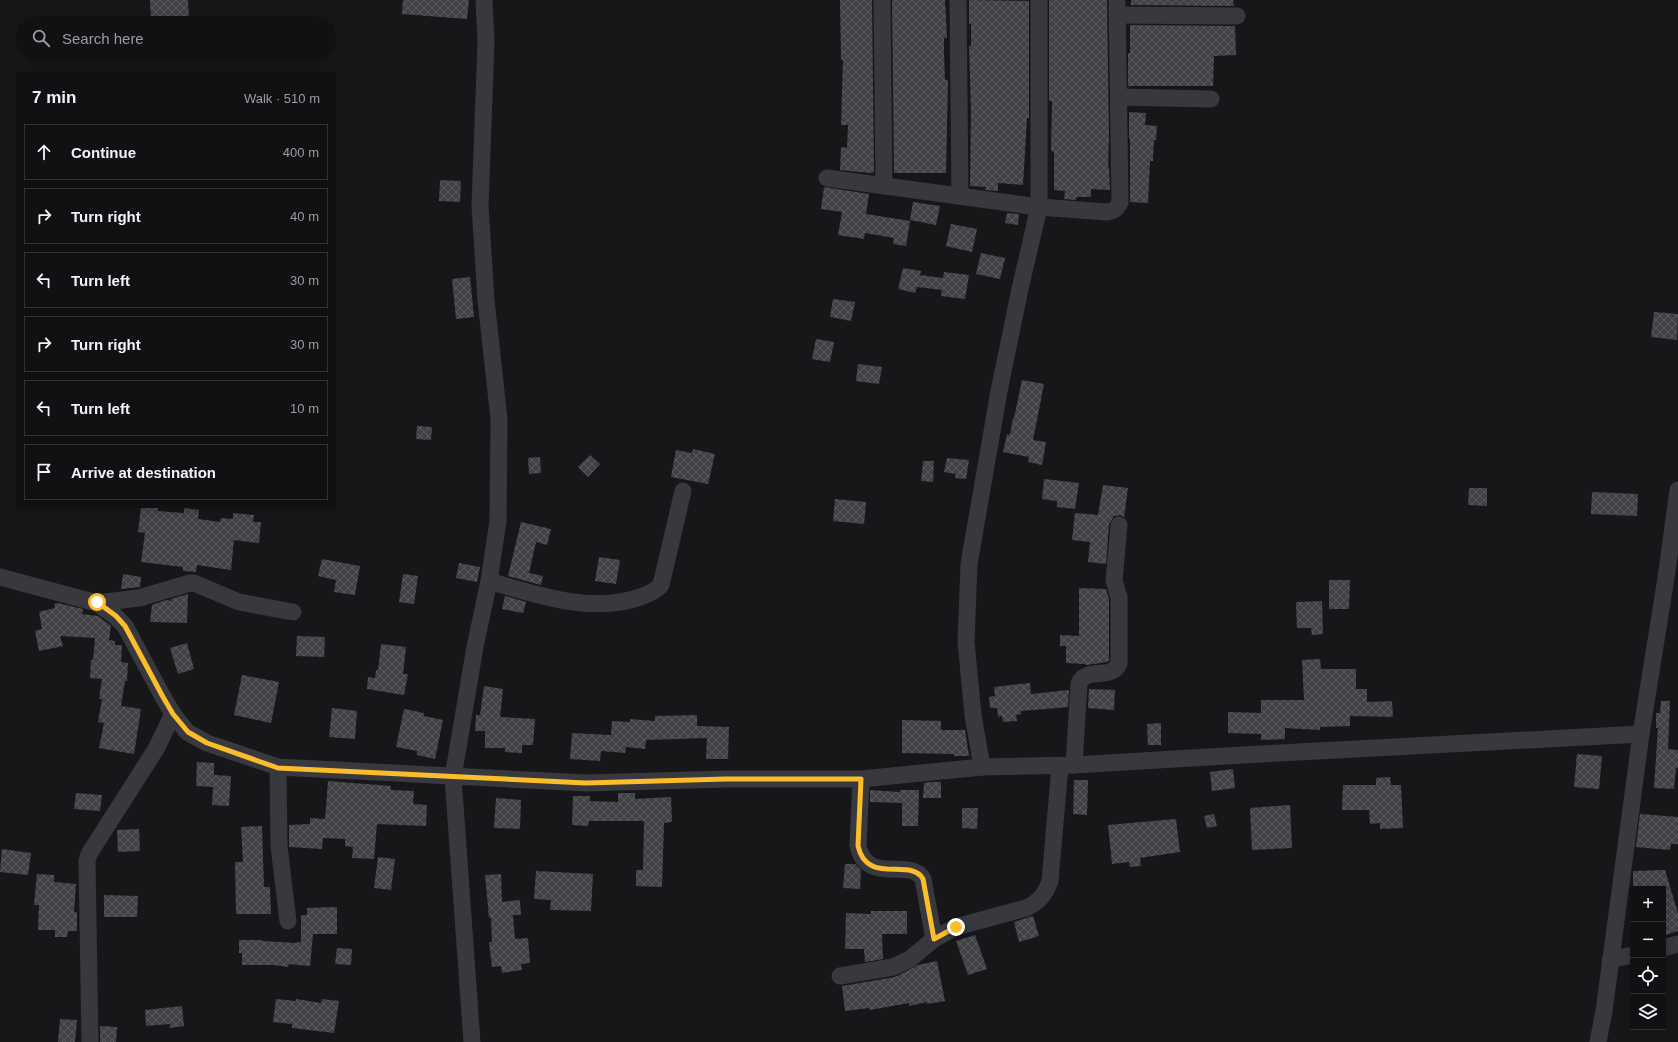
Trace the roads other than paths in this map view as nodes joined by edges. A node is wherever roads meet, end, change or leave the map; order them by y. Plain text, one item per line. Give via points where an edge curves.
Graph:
1 (484, 0) edge
2 (882, 0) edge
3 (958, 0) edge
4 (1040, 0) edge
5 (1117, 8) edge
6 (1237, 16) dead end
7 (1119, 97) junction
8 (1211, 99) dead end
9 (828, 178) dead end
10 (884, 186) junction
11 (960, 196) junction
12 (1039, 207) junction
13 (1678, 490) edge
14 (683, 491) dead end
15 (1119, 525) dead end
16 (0, 577) edge
17 (489, 581) junction
18 (97, 602) junction
19 (293, 612) dead end
20 (173, 714) junction
21 (1640, 734) junction
22 (1067, 765) junction
23 (982, 767) junction
24 (278, 768) junction
25 (453, 778) junction
26 (861, 779) junction
27 (288, 921) dead end
28 (934, 939) junction
29 (1678, 944) edge
30 (1666, 947) edge
31 (1630, 956) edge
32 (1610, 960) junction
33 (840, 976) dead end
34 (90, 1042) edge
35 (472, 1042) edge
36 (1598, 1042) edge

1 - 17 street via 486,42 480,206 486,300 499,426 498,521
2 - 10 street
3 - 11 street
4 - 12 street
5 - 6 street
5 - 7 street
7 - 8 street
7 - 12 street via 1120,202 1117,208 1107,212
9 - 10 street
10 - 11 street
11 - 12 street
12 - 23 street via 999,391 969,564 966,642 973,715
13 - 21 street
14 - 17 street via 661,585 649,594 615,603 590,603 535,594
15 - 22 street via 1114,578 1119,597 1119,663 1114,671 1091,674 1081,680
16 - 18 street
17 - 25 street
18 - 19 street via 139,598 194,583 239,602
18 - 20 street via 125,626
20 - 24 street via 188,732 207,743
20 - 34 street via 156,749 87,861
21 - 22 street
21 - 32 street
22 - 23 street
22 - 28 street via 1050,881 1041,899 1026,908 956,927
23 - 26 street
24 - 25 street
24 - 27 street via 279,846
25 - 26 street via 586,783
25 - 35 street
26 - 28 street via 859,854 869,866 913,871 921,875
28 - 33 street via 910,959 893,968
29 - 30 street
31 - 32 street
32 - 36 street

